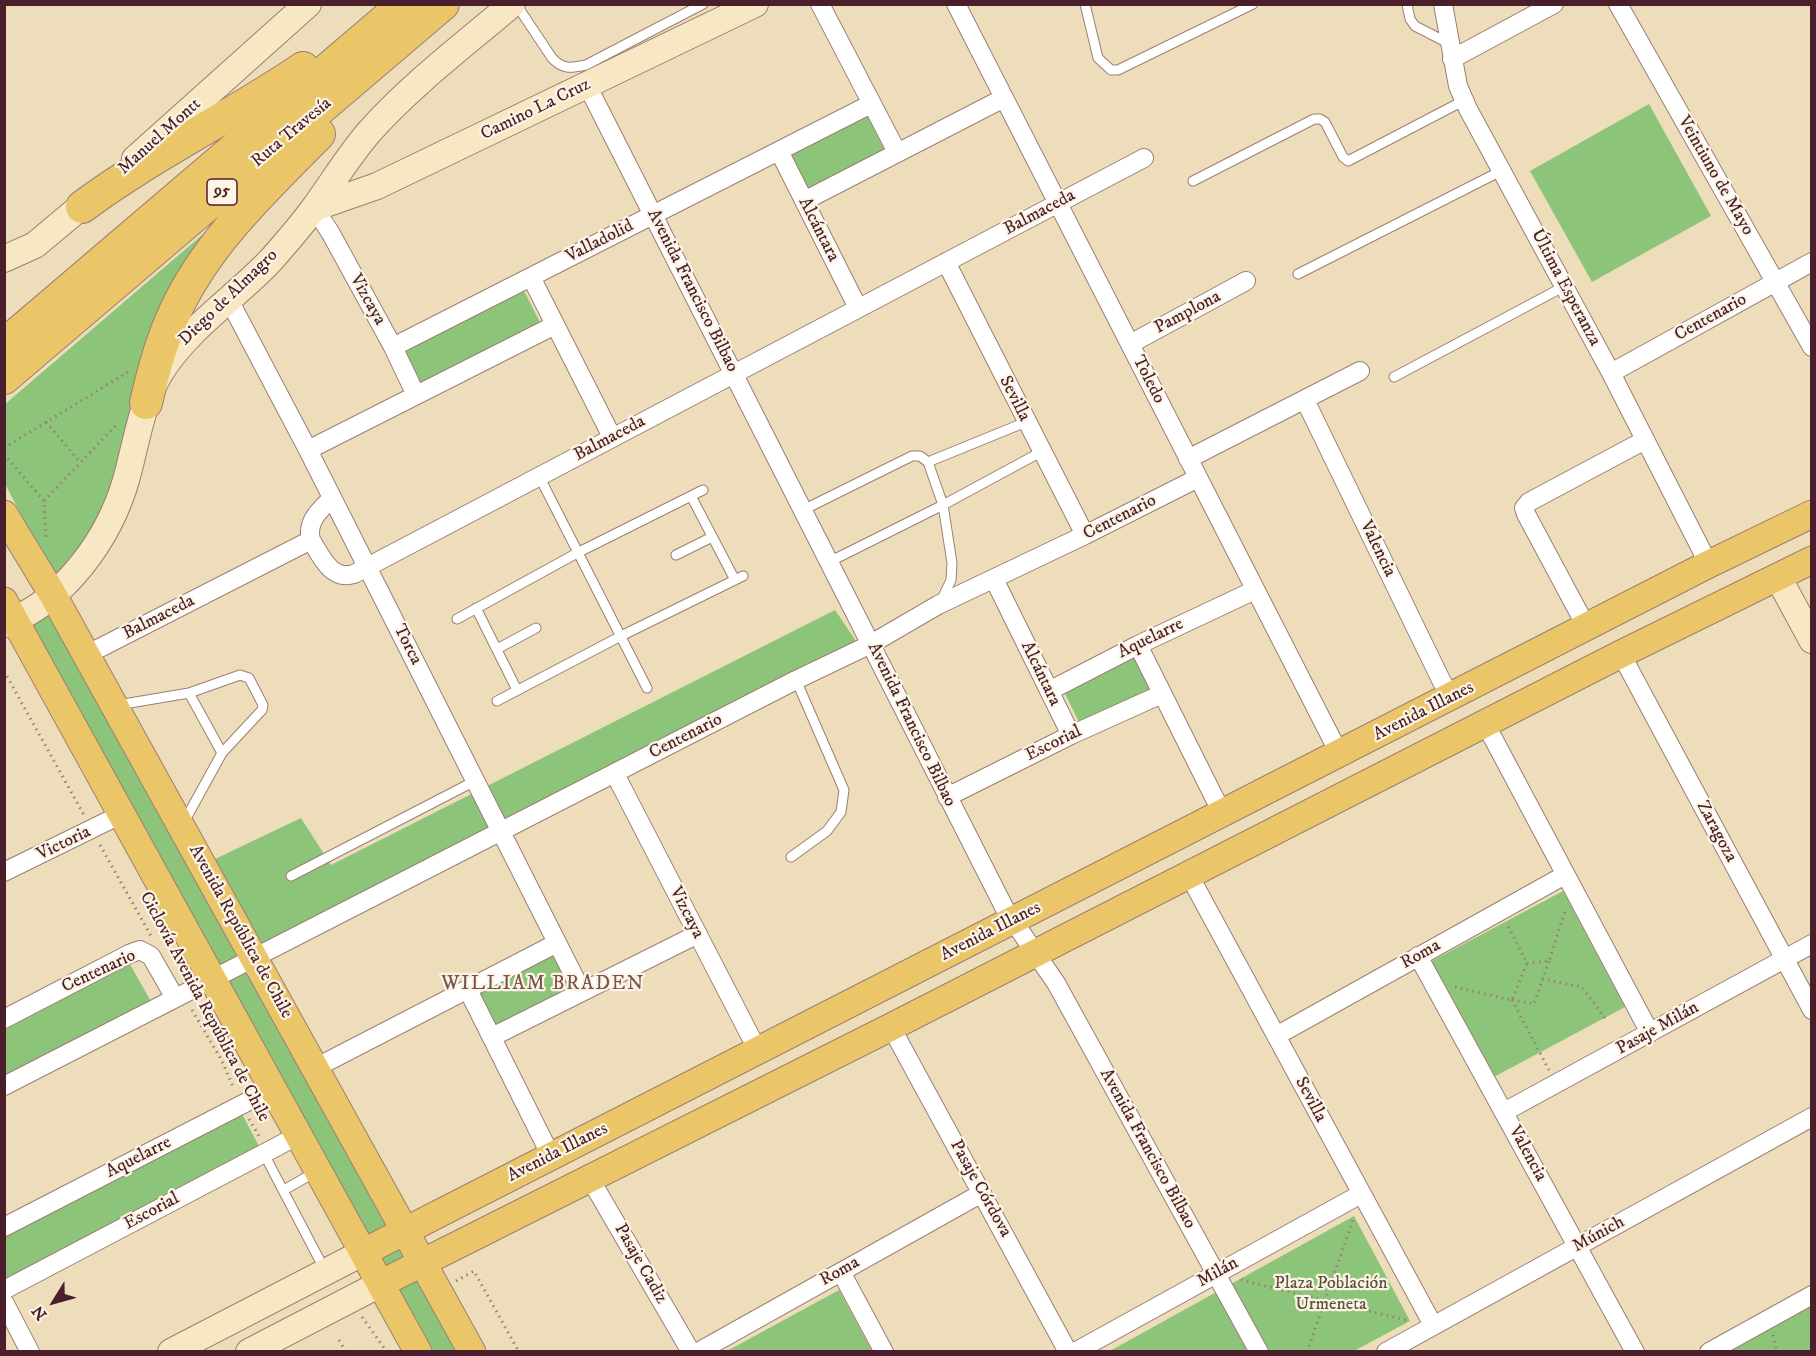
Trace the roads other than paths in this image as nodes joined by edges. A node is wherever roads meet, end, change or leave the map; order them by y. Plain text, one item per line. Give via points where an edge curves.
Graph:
1 (308, 4) edge
2 (396, 4) edge
3 (404, 4) edge
4 (514, 4) edge
5 (703, 4) edge
6 (755, 4) edge
7 (820, 4) edge
8 (956, 4) edge
9 (1085, 4) edge
10 (1253, 4) edge
11 (1407, 4) edge
12 (1443, 4) edge
13 (1554, 4) edge
14 (1618, 4) edge
15 (442, 5) edge
16 (729, 10) edge
17 (1451, 52) junction
18 (587, 86) junction
19 (1004, 98) junction
20 (1463, 101) junction
21 (871, 104) junction
22 (779, 151) junction
23 (897, 152) junction
24 (1144, 158) dead end
25 (1501, 171) junction
26 (1193, 181) dead end
27 (804, 201) junction
28 (1058, 203) junction
29 (82, 207) junction
30 (314, 208) junction
31 (653, 215) junction
32 (4, 259) edge
33 (946, 262) junction
34 (1812, 262) edge
35 (1298, 274) dead end
36 (531, 277) junction
37 (1246, 281) dead end
38 (1775, 283) junction
39 (1565, 286) junction
40 (229, 300) junction
41 (858, 308) junction
42 (555, 325) junction
43 (1130, 344) junction
44 (4, 345) edge
45 (393, 347) junction
46 (1812, 347) edge
47 (1360, 371) dead end
48 (1611, 373) junction
49 (734, 374) junction
50 (1394, 377) dead end
51 (4, 378) edge
52 (416, 395) junction
53 (1305, 400) junction
54 (146, 403) junction
55 (1026, 422) junction
56 (612, 437) junction
57 (1645, 440) junction
58 (308, 450) junction
59 (1041, 452) junction
60 (1188, 459) junction
61 (928, 462) junction
62 (540, 476) junction
63 (1198, 478) junction
64 (703, 490) dead end
65 (691, 496) junction
66 (332, 498) junction
67 (943, 506) junction
68 (803, 510) junction
69 (4, 514) edge
70 (1806, 517) edge
71 (1085, 536) junction
72 (712, 537) junction
73 (311, 540) junction
74 (579, 552) junction
75 (676, 555) dead end
76 (1812, 560) edge
77 (829, 562) junction
78 (367, 566) junction
79 (1707, 566) junction
80 (1778, 577) junction
81 (994, 579) junction
82 (1256, 590) junction
83 (53, 595) junction
84 (938, 605) junction
85 (476, 608) junction
86 (8, 615) edge
87 (457, 619) dead end
88 (1597, 623) junction
89 (1687, 623) junction
90 (536, 628) dead end
91 (621, 636) junction
92 (1812, 640) edge
93 (871, 644) junction
94 (1138, 645) junction
95 (497, 649) junction
96 (1621, 654) junction
97 (86, 655) junction
98 (796, 680) junction
99 (647, 688) dead end
100 (517, 690) junction
101 (1049, 691) junction
102 (189, 693) junction
103 (1162, 694) junction
104 (1452, 698) junction
105 (497, 701) dead end
106 (114, 706) junction
107 (1486, 725) junction
108 (1071, 735) junction
109 (222, 753) junction
110 (1340, 755) junction
111 (615, 774) junction
112 (474, 781) junction
113 (947, 797) junction
114 (1222, 813) junction
115 (122, 814) junction
116 (181, 827) junction
117 (501, 832) junction
118 (791, 857) dead end
119 (4, 872) edge
120 (1189, 874) junction
121 (1565, 875) junction
122 (291, 876) dead end
123 (1013, 921) junction
124 (698, 934) junction
125 (557, 943) junction
126 (1812, 944) edge
127 (1037, 953) junction
128 (1419, 956) junction
129 (254, 958) junction
130 (1784, 959) junction
131 (213, 978) junction
132 (468, 990) junction
133 (582, 992) junction
134 (179, 996) junction
135 (1812, 1010) edge
136 (4, 1019) edge
137 (891, 1027) junction
138 (1650, 1033) junction
139 (1276, 1036) junction
140 (492, 1037) junction
141 (758, 1051) junction
142 (315, 1068) junction
143 (4, 1086) edge
144 (274, 1088) junction
145 (1504, 1112) junction
146 (1812, 1117) edge
147 (300, 1135) junction
148 (356, 1140) junction
149 (266, 1153) junction
150 (551, 1156) junction
151 (317, 1166) junction
152 (590, 1177) junction
153 (284, 1190) junction
154 (982, 1193) junction
155 (1361, 1194) junction
156 (4, 1227) edge
157 (405, 1231) junction
158 (1578, 1247) junction
159 (364, 1252) junction
160 (319, 1259) dead end
161 (423, 1262) junction
162 (841, 1272) junction
163 (1216, 1274) junction
164 (380, 1284) junction
165 (4, 1290) edge
166 (1812, 1295) edge
167 (4, 1302) edge
168 (1433, 1325) junction
169 (30, 1352) edge
170 (171, 1352) edge
171 (249, 1352) edge
172 (418, 1352) edge
173 (472, 1352) edge
174 (691, 1352) edge
175 (698, 1352) edge
176 (884, 1352) edge
177 (1068, 1352) edge
178 (1075, 1352) edge
179 (1259, 1352) edge
180 (1386, 1352) edge
181 (1635, 1352) edge
182 (1709, 1352) edge

1 - 29 main road, Manuel Montt
2 - 29 highway via 279,84 146,162
3 - 44 highway, Ruta Travesía / 95
4 - 5 lane via 552,58 568,69 586,65
4 - 30 main road, Diego de Almagro via 383,117 353,150
6 - 16 main road, Camino La Cruz
7 - 21 street
8 - 19 street, Toledo
9 - 10 lane via 1098,58 1111,70 1118,70
11 - 17 lane via 1415,26
12 - 17 street, Última Esperanza
13 - 17 street
14 - 38 street, Veintiuno de Mayo
15 - 51 highway, Ruta Travesía / 95
15 - 54 highway via 262,192 214,248 171,320
16 - 18 main road, Camino La Cruz
17 - 20 street, Última Esperanza
18 - 30 main road, Camino La Cruz via 377,186
18 - 31 street, Avenida Francisco Bilbao
19 - 23 street
19 - 28 street, Toledo
20 - 25 street, Última Esperanza
20 - 26 lane via 1348,161 1320,118
21 - 22 street, Valladolid
21 - 23 street
22 - 27 street, Alcántara
22 - 31 street, Valladolid
23 - 27 street
24 - 28 street, Balmaceda
25 - 35 lane
25 - 39 street, Última Esperanza
27 - 41 street, Alcántara
28 - 33 street, Balmaceda
28 - 43 street, Toledo
29 - 32 main road, Manuel Montt via 34,245
30 - 40 main road, Diego de Almagro via 272,258
30 - 45 street, Vizcaya
31 - 36 street, Valladolid
31 - 49 street, Avenida Francisco Bilbao
33 - 41 street, Balmaceda
33 - 55 street, Sevilla
34 - 38 street, Centenario
36 - 42 street
36 - 45 street, Valladolid
37 - 43 street, Pamplona
38 - 46 street, Veintiuno de Mayo
38 - 48 street, Centenario
39 - 48 street, Última Esperanza
39 - 50 lane
40 - 54 main road, Diego de Almagro via 179,347 159,375
40 - 58 street, Torca
41 - 49 street, Balmaceda
42 - 52 street
42 - 56 street
43 - 60 street, Toledo
45 - 52 street, Vizcaya
47 - 53 street
48 - 57 street, Última Esperanza
49 - 56 street, Balmaceda
49 - 68 street, Avenida Francisco Bilbao
52 - 58 street
53 - 60 street
53 - 104 street, Valencia
54 - 83 main road, Diego de Almagro via 126,482 109,524 80,568
55 - 59 street, Sevilla
55 - 61 lane
56 - 62 street, Balmaceda
57 - 79 street, Última Esperanza
57 - 88 street via 1524,508 1566,592
58 - 66 street, Torca
59 - 67 lane
59 - 71 street, Sevilla
60 - 63 street, Toledo
61 - 67 lane
61 - 68 lane via 912,456
62 - 74 lane
62 - 78 street, Balmaceda
63 - 71 street, Centenario
63 - 82 street, Toledo
64 - 65 lane
65 - 72 lane
65 - 74 lane
66 - 73 street via 310,523
66 - 78 street, Torca
67 - 77 lane
67 - 84 lane via 952,563 951,580
68 - 77 street, Avenida Francisco Bilbao
69 - 83 main road, Avenida República de Chile
70 - 79 main road, Avenida Illanes
70 - 80 main road via 1782,546 1776,567
71 - 81 street, Centenario
72 - 75 lane
72 - 91 lane via 739,578
73 - 78 street, Balmaceda via 335,573 346,577
73 - 97 street, Balmaceda
74 - 85 lane
74 - 91 lane
76 - 80 main road, Avenida Illanes
77 - 93 street, Avenida Francisco Bilbao
78 - 112 street, Torca
79 - 88 main road, Avenida Illanes
79 - 89 main road via 1710,585
80 - 89 main road, Avenida Illanes
80 - 92 main road
81 - 84 street, Centenario
81 - 101 street, Alcántara
82 - 94 street, Aquelarre
82 - 110 street, Toledo
83 - 86 main road, Diego de Almagro
83 - 97 main road, Avenida República de Chile
84 - 93 street, Centenario
85 - 87 lane
85 - 95 lane
86 - 115 main road
88 - 96 main road
88 - 104 main road, Avenida Illanes
89 - 96 main road, Avenida Illanes
90 - 95 lane
91 - 99 lane
91 - 100 lane
93 - 98 street, Centenario
93 - 113 street, Avenida Francisco Bilbao
94 - 101 street, Aquelarre
94 - 103 street
95 - 100 lane
96 - 107 main road, Avenida Illanes
96 - 130 street, Zaragoza
97 - 106 main road, Avenida República de Chile
98 - 111 street, Centenario
98 - 118 lane via 844,790 841,812 827,831
100 - 105 lane
101 - 108 street, Alcántara
102 - 106 lane
102 - 109 lane
102 - 109 lane via 240,675 249,678 264,705
103 - 108 street, Escorial
103 - 114 street
104 - 110 main road, Avenida Illanes
106 - 116 main road, Avenida República de Chile
107 - 120 main road, Avenida Illanes
107 - 121 street
108 - 113 street, Escorial
109 - 116 lane
110 - 114 main road, Avenida Illanes
111 - 117 street, Centenario
111 - 124 street, Vizcaya
112 - 117 street, Torca
112 - 122 lane
113 - 123 street, Avenida Francisco Bilbao
114 - 123 main road, Avenida Illanes
115 - 119 street, Victoria
115 - 131 main road
116 - 129 main road, Avenida República de Chile
117 - 125 street, Torca
117 - 129 street, Centenario
120 - 127 main road, Avenida Illanes
120 - 139 street, Sevilla
121 - 128 street, Roma
121 - 138 street
123 - 127 street, Avenida Francisco Bilbao
123 - 141 main road, Avenida Illanes
124 - 133 street
124 - 141 street, Vizcaya
125 - 132 street
125 - 133 street, Torca
126 - 130 street, Pasaje Milán
127 - 137 main road, Avenida Illanes
127 - 163 street, Avenida Francisco Bilbao
128 - 139 street, Roma
128 - 145 street, Valencia
129 - 131 street, Centenario
129 - 142 main road, Avenida República de Chile
130 - 135 street, Zaragoza
130 - 138 street, Pasaje Milán
131 - 134 street, Centenario
131 - 144 main road
132 - 140 street
132 - 142 street
133 - 140 street
134 - 136 street, Centenario via 151,956 140,950
134 - 143 street, Centenario
137 - 152 main road, Avenida Illanes
137 - 154 street, Pasaje Córdova
138 - 145 street, Pasaje Milán
139 - 155 street, Sevilla
140 - 150 street
141 - 150 main road, Avenida Illanes
142 - 148 main road, Avenida República de Chile
144 - 147 main road
144 - 156 street, Aquelarre
145 - 158 street, Valencia
146 - 158 street, Múnich
147 - 149 street, Escorial
147 - 151 main road
148 - 151 main road via 332,1144 319,1154
148 - 157 main road, Avenida República de Chile
149 - 153 lane
149 - 165 street, Escorial
150 - 157 main road, Avenida Illanes
151 - 153 lane
151 - 159 main road
152 - 161 main road, Avenida Illanes
152 - 174 street, Pasaje Cadiz
153 - 160 lane
154 - 162 street, Roma
154 - 177 street, Pasaje Córdova
155 - 163 street, Milán
155 - 168 street, Sevilla
157 - 159 main road, Avenida Illanes
157 - 161 main road, Avenida República de Chile
158 - 168 street, Múnich
158 - 181 street, Valencia
159 - 164 main road
159 - 170 main road, Avenida Illanes
161 - 164 main road, Avenida Illanes
161 - 173 main road, Avenida República de Chile
162 - 175 street, Roma
162 - 176 street
163 - 178 street, Milán
163 - 179 street, Avenida Francisco Bilbao
164 - 171 main road, Avenida Illanes
164 - 172 main road
166 - 182 street
167 - 169 street
168 - 180 street, Múnich

